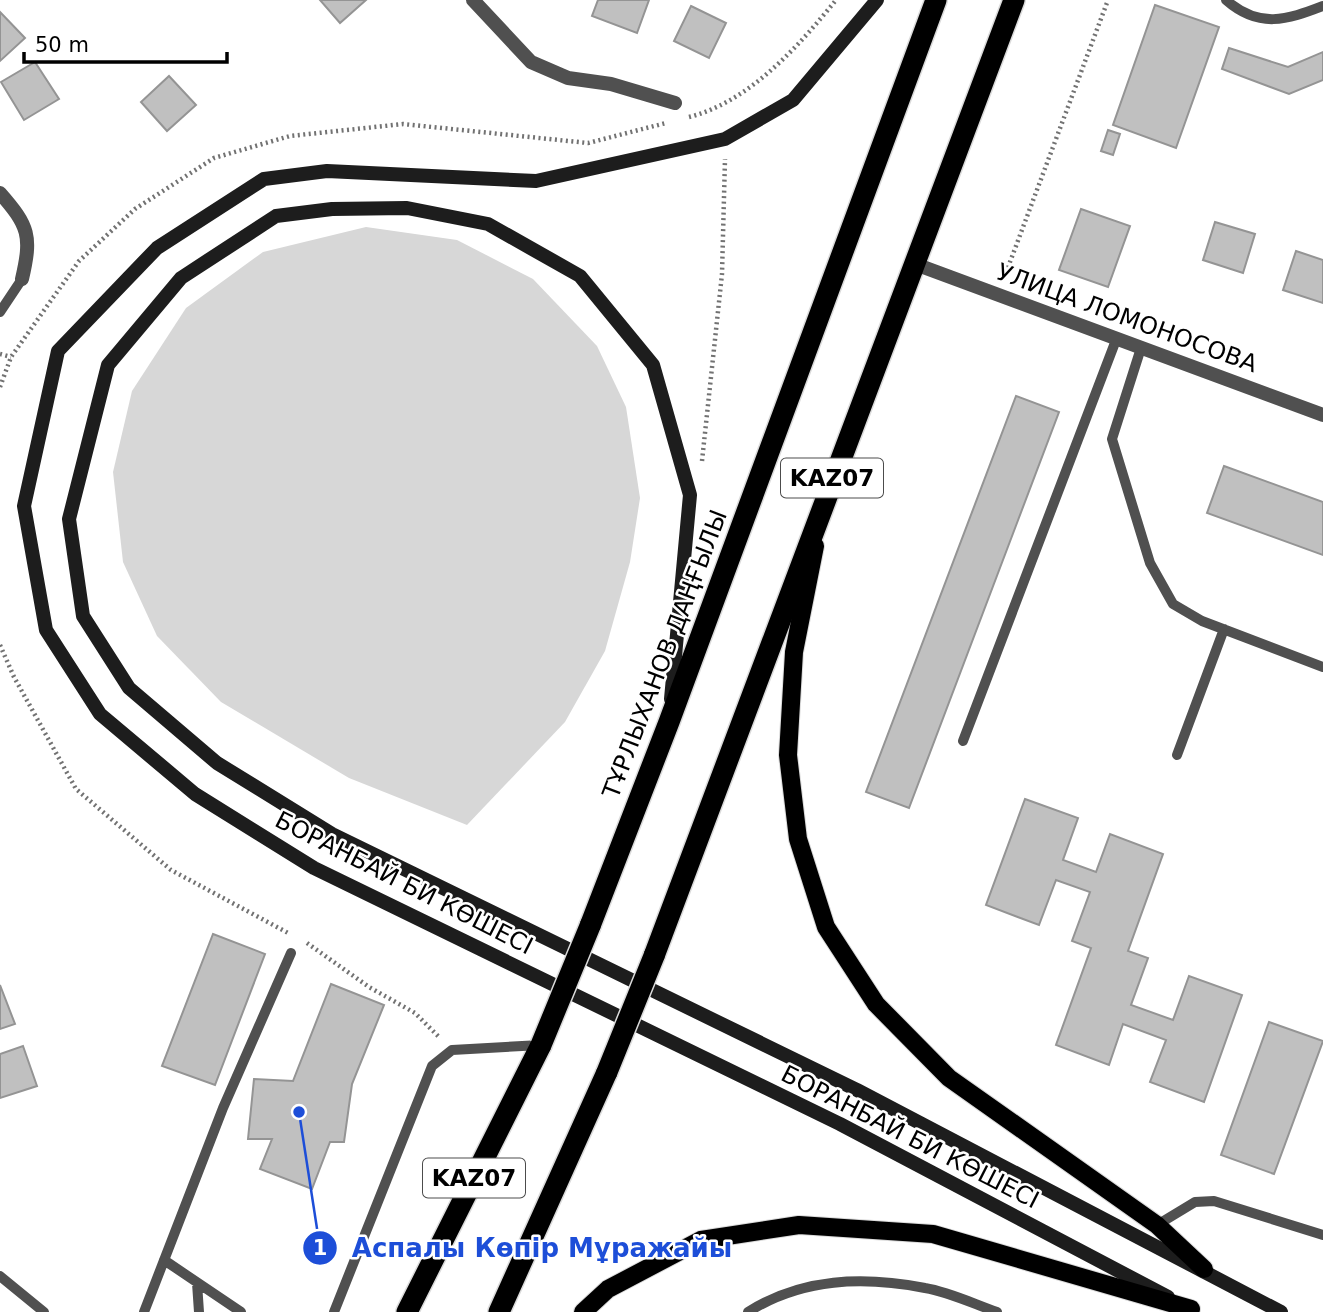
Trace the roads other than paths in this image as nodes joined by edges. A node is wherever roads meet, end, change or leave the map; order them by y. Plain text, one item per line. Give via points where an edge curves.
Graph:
1 (473, 0) edge
2 (877, 0) edge
3 (936, 0) edge
4 (1014, 0) edge
5 (1226, 0) edge
6 (1323, 6) edge
7 (676, 103) road end
8 (0, 193) edge
9 (915, 264) junction
10 (22, 279) joint
11 (0, 312) edge
12 (1115, 340) junction
13 (1141, 348) junction
14 (1323, 415) edge
15 (826, 495) junction
16 (1224, 629) junction
17 (1323, 667) edge
18 (669, 722) junction
19 (963, 741) dead end
20 (1177, 755) dead end
21 (291, 953) dead end
22 (541, 1045) junction
23 (1157, 1225) junction
24 (1323, 1235) edge
25 (164, 1260) junction
26 (1204, 1269) junction
27 (0, 1276) edge
28 (197, 1283) junction
29 (1194, 1311) edge
30 (44, 1312) edge
31 (144, 1312) edge
32 (199, 1312) edge
33 (241, 1312) edge
34 (334, 1312) edge
35 (407, 1312) edge
36 (499, 1312) edge
37 (583, 1312) edge
38 (748, 1312) edge
39 (997, 1312) edge
40 (1281, 1312) edge

1 - 7 street via 531,62 568,78 611,84
2 - 29 main road, БОРАНБАЙ БИ КӨШЕСІ via 793,100 725,139 536,181 327,171 264,179 157,248 58,351 23,506 46,630 100,713 195,794 314,867 839,1124
3 - 18 highway, ТҰРЛЫХАНОВ ДАҢҒЫЛЫ / KAZ07
4 - 9 highway, KAZ07
5 - 6 lane via 1240,12 1284,21
8 - 10 street via 22,218 29,248
9 - 12 street, УЛИЦА ЛОМОНОСОВА
9 - 15 highway, KAZ07
10 - 11 lane
12 - 13 street, УЛИЦА ЛОМОНОСОВА
12 - 19 lane
13 - 14 street, УЛИЦА ЛОМОНОСОВА
13 - 16 lane via 1112,439 1150,563 1173,604
15 - 23 main road via 794,652 788,755 798,839 826,927 876,1004 950,1078
15 - 36 highway, KAZ07, bridge via 654,956
16 - 17 lane
16 - 20 lane
18 - 22 highway, ТҰРЛЫХАНОВ ДАҢҒЫЛЫ / KAZ07, bridge
18 - 26 main road, БОРАНБАЙ БИ КӨШЕСІ via 690,495 653,365 580,276 488,224 407,208 332,209 276,216 181,278 108,365 69,519 83,616 129,688 217,763 332,834 857,1090
21 - 25 lane via 222,1108
22 - 34 lane via 452,1050 432,1066
22 - 35 highway, ТҰРЛЫХАНОВ ДАҢҒЫЛЫ / KAZ07
23 - 24 lane via 1195,1202 1214,1201
23 - 26 main road
25 - 28 lane
25 - 31 lane
26 - 40 main road, БОРАНБАЙ БИ КӨШЕСІ
27 - 30 lane
28 - 32 lane
28 - 33 lane
29 - 37 main road via 933,1234 799,1225 701,1240 608,1289
38 - 39 lane via 813,1283 867,1282 927,1288

